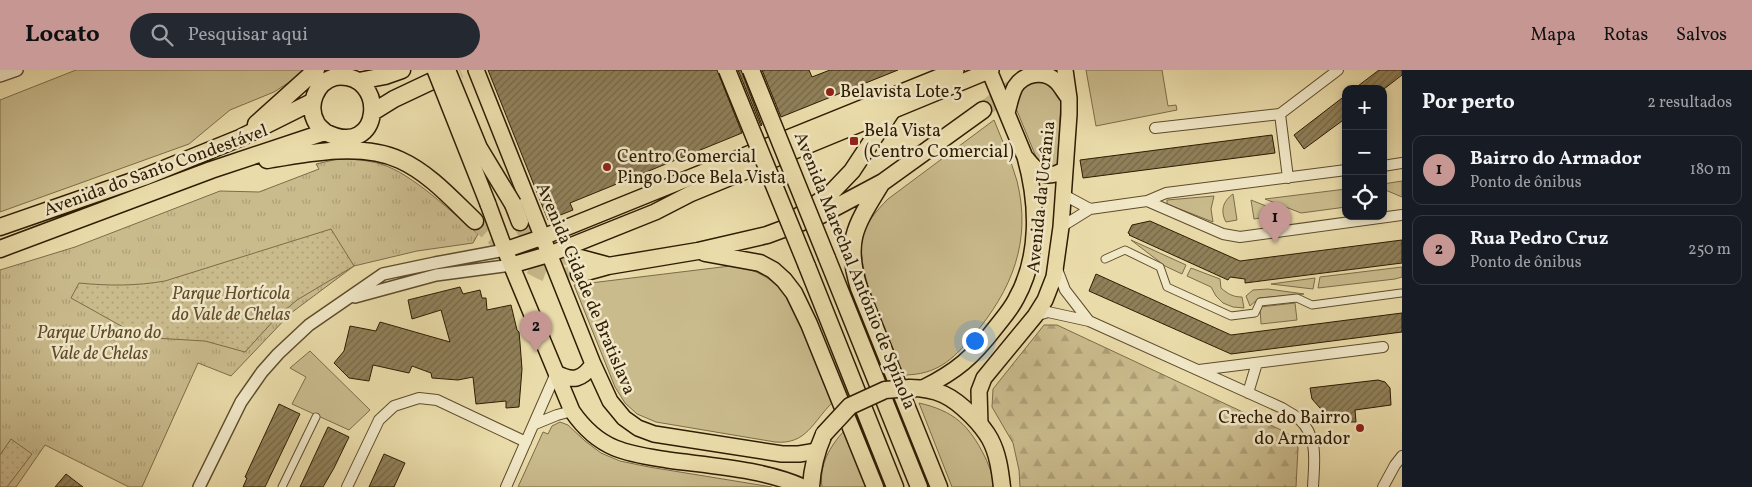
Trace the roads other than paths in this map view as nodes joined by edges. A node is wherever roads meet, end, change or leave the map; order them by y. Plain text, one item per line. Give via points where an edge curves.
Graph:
1 (16, 70) edge
2 (316, 70) edge
3 (402, 70) edge
4 (447, 70) edge
5 (459, 70) edge
6 (476, 70) edge
7 (727, 70) edge
8 (751, 70) edge
9 (956, 70) edge
10 (990, 70) edge
11 (1065, 70) edge
12 (1338, 70) edge
13 (0, 76) edge
14 (433, 76) edge
15 (360, 81) junction
16 (1069, 98) junction
17 (312, 102) junction
18 (893, 109) junction
19 (983, 110) tunnel mouth
20 (373, 112) junction
21 (1007, 113) junction
22 (1280, 114) junction
23 (1155, 128) dead end
24 (325, 132) junction
25 (240, 138) junction
26 (1025, 157) junction
27 (1402, 164) edge
28 (1387, 166) edge
29 (1065, 169) junction
30 (211, 170) junction
31 (1342, 171) edge
32 (1288, 178) junction
33 (882, 182) junction
34 (1064, 195) junction
35 (520, 201) junction
36 (1147, 201) junction
37 (1090, 208) junction
38 (1402, 215) edge
39 (474, 220) tunnel mouth
40 (520, 222) tunnel mouth
41 (0, 227) edge
42 (1061, 227) junction
43 (767, 235) junction
44 (543, 237) junction
45 (0, 249) edge
46 (505, 250) junction
47 (698, 251) junction
48 (550, 254) junction
49 (1105, 259) dead end
50 (512, 265) junction
51 (579, 266) tunnel mouth
52 (1057, 266) junction
53 (1401, 293) edge
54 (343, 301) junction
55 (1035, 316) junction
56 (1089, 321) junction
57 (1383, 348) dead end
58 (1256, 363) junction
59 (593, 364) junction
60 (1198, 370) junction
61 (556, 373) junction
62 (916, 388) junction
63 (1248, 393) junction
64 (572, 411) junction
65 (316, 417) dead end
66 (534, 424) junction
67 (980, 425) junction
68 (526, 442) junction
69 (817, 451) junction
70 (1402, 456) edge
71 (199, 487) edge
72 (282, 487) edge
73 (347, 487) edge
74 (506, 487) edge
75 (803, 487) edge
76 (810, 487) edge
77 (875, 487) edge
78 (895, 487) edge
79 (920, 487) edge
80 (939, 487) edge
81 (1002, 487) edge
82 (1313, 487) edge
83 (1383, 487) edge

1 - 13 street
2 - 25 highway
3 - 15 highway, Avenida do Santo Condestável
4 - 35 highway, bridge via 479,148
5 - 35 highway, bridge
6 - 35 main road, Avenida Cidade de Bratislava
7 - 78 highway, bridge
8 - 79 highway, Avenida Marechal António de Spínola, bridge
9 - 44 main road
10 - 18 main road
10 - 21 main road, Avenida da Ucrânia
11 - 16 main road, Avenida da Ucrânia
12 - 22 street
14 - 20 highway
14 - 46 main road, bridge
15 - 17 highway, Avenida do Santo Condestável via 340,76 330,79 322,84
15 - 20 highway via 371,94
16 - 21 main road via 1051,78 1041,74 1030,76 1015,87
16 - 29 main road, Avenida da Ucrânia
17 - 24 highway via 317,124
17 - 25 highway, Avenida do Santo Condestável
18 - 43 highway via 861,160 841,184 805,213
18 - 48 main road
19 - 33 highway
20 - 24 highway via 365,128 350,137
21 - 26 main road, Avenida da Ucrânia
22 - 23 street
22 - 32 street
24 - 30 highway, Avenida do Santo Condestável
25 - 41 highway, Avenida do Santo Condestável via 144,177
26 - 29 main road via 1044,175
26 - 62 main road, Avenida da Ucrânia via 1033,192 1035,229 1031,260 1022,287 1009,311 969,358 948,375
27 - 28 street
29 - 34 main road, Avenida da Ucrânia
30 - 39 highway via 303,154 333,151 378,153 400,159 416,169
30 - 45 highway, Avenida do Santo Condestável
31 - 32 street
32 - 36 street via 1166,193
33 - 43 highway via 821,215
33 - 80 highway via 856,228 852,264
34 - 37 street
34 - 42 main road, Avenida da Ucrânia
35 - 40 highway
35 - 44 main road, Avenida Cidade de Bratislava
36 - 37 street
36 - 38 street via 1223,234 1240,237
37 - 42 street
42 - 52 main road, Avenida da Ucrânia
43 - 47 highway
44 - 46 main road
44 - 48 main road, Avenida Cidade de Bratislava
46 - 50 main road
46 - 54 street via 383,274
47 - 51 highway via 608,266
47 - 77 highway via 760,263 773,270 794,292
48 - 50 main road
48 - 59 main road, Avenida Cidade de Bratislava
49 - 53 street via 1125,250 1160,267 1167,287 1231,316 1255,313 1260,302 1297,298 1312,305
50 - 54 street via 436,275
50 - 61 main road
52 - 55 main road, Avenida da Ucrânia via 1051,286
52 - 56 street via 1065,290
54 - 71 street via 309,325 262,372 240,402
55 - 56 street via 1048,312
55 - 67 main road, Avenida da Ucrânia via 984,378 979,391
56 - 60 street
57 - 58 street
58 - 60 street
58 - 63 street
59 - 61 main road via 587,373 577,378 566,378
59 - 69 main road, Avenida Cidade de Bratislava via 616,410 630,424 646,431 782,454
60 - 63 street
61 - 64 main road
61 - 66 street
62 - 67 highway via 956,400
62 - 69 highway, bridge via 885,390 850,406 824,434
63 - 82 street via 1282,408 1300,420 1312,435 1315,452
64 - 66 street
64 - 75 main road via 606,444 623,451 759,474
65 - 72 street
66 - 68 street
67 - 81 highway via 990,439 999,462
68 - 73 street via 437,400 419,398 394,406 379,420
68 - 74 street
69 - 76 highway
70 - 83 street

